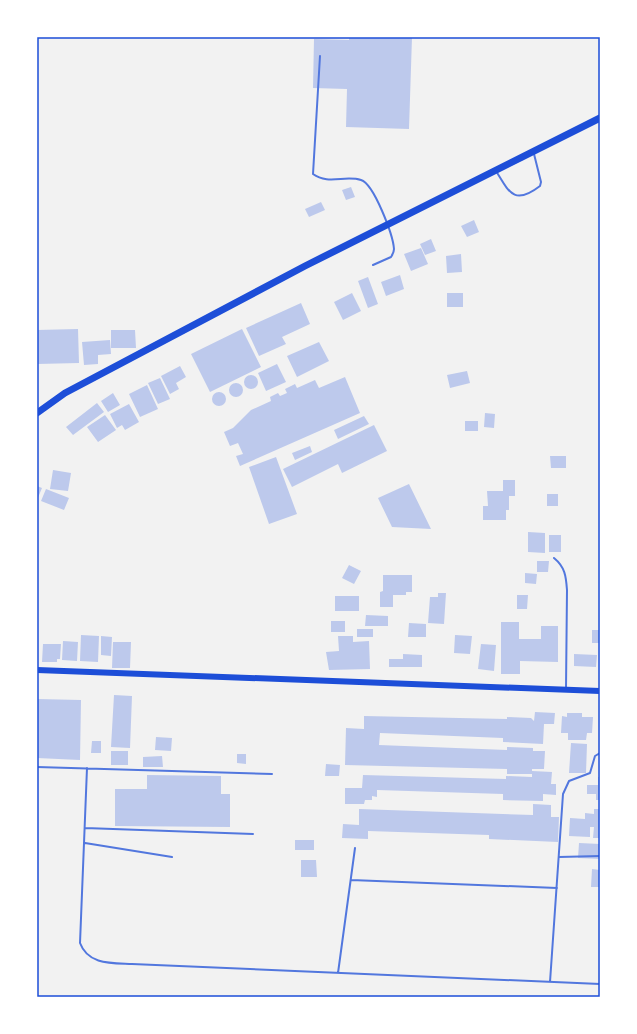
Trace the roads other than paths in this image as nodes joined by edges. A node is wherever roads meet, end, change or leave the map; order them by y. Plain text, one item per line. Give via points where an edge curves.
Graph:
1 (320, 56) dead end
2 (600, 118) edge
3 (534, 152) junction
4 (495, 170) junction
5 (387, 224) junction
6 (373, 265) dead end
7 (37, 413) edge
8 (554, 558) dead end
9 (37, 670) edge
10 (566, 689) junction
11 (600, 691) edge
12 (600, 753) edge
13 (37, 767) edge
14 (87, 768) junction
15 (272, 774) dead end
16 (85, 828) junction
17 (253, 834) dead end
18 (85, 843) junction
19 (355, 848) dead end
20 (600, 856) edge
21 (172, 857) dead end
22 (559, 857) junction
23 (351, 880) junction
24 (556, 888) junction
25 (338, 973) junction
26 (550, 982) junction
27 (600, 984) edge

1 - 5 lane via 313,174 320,179 361,179 367,182
2 - 3 highway
3 - 4 highway
3 - 4 lane via 540,182 536,189 519,196 514,195
4 - 5 highway
5 - 6 lane via 394,254
5 - 7 highway via 65,393
8 - 10 lane via 562,565 566,575
9 - 10 main road
10 - 11 main road
12 - 22 lane via 595,756 590,773 569,781 566,785 563,794
13 - 14 lane
14 - 15 lane
14 - 16 lane
16 - 17 lane
16 - 18 lane
18 - 21 lane
18 - 25 lane via 80,943 83,951 96,961
19 - 23 lane
20 - 22 lane
22 - 24 lane
23 - 24 lane
23 - 25 lane
24 - 26 lane
25 - 26 lane
26 - 27 lane

